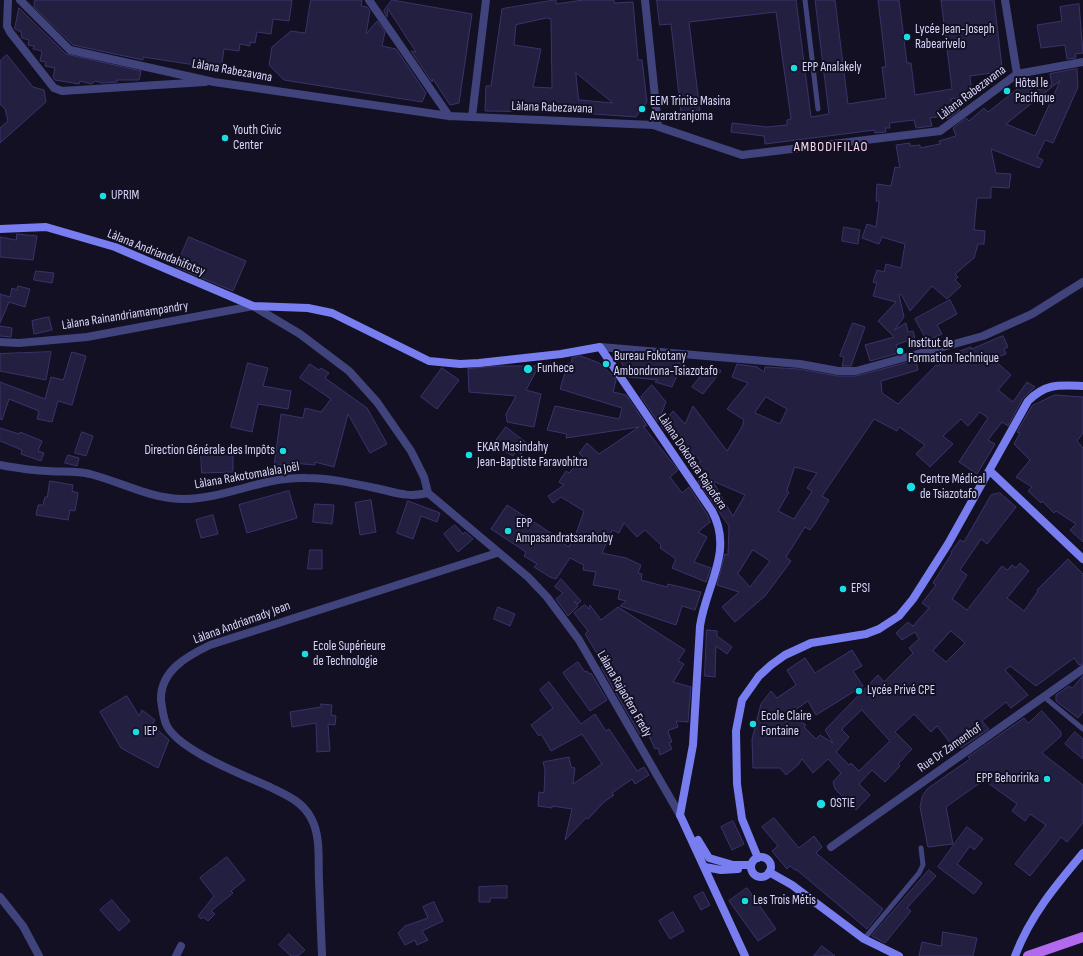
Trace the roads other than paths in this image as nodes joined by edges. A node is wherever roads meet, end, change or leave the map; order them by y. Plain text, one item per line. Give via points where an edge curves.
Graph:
1 (8, 0) edge
2 (20, 0) edge
3 (368, 0) edge
4 (486, 0) edge
5 (645, 0) edge
6 (805, 0) edge
7 (1005, 0) edge
8 (1083, 62) edge
9 (1018, 74) junction
10 (214, 82) junction
11 (818, 109) dead end
12 (449, 116) junction
13 (472, 117) junction
14 (658, 126) junction
15 (0, 229) edge
16 (1083, 282) edge
17 (254, 306) junction
18 (0, 342) edge
19 (600, 347) junction
20 (1083, 386) edge
21 (0, 465) edge
22 (990, 471) junction
23 (428, 493) junction
24 (497, 553) junction
25 (1083, 559) edge
26 (1083, 669) edge
27 (1043, 696) junction
28 (1083, 729) edge
29 (680, 815) junction
30 (831, 847) dead end
31 (921, 848) dead end
32 (1083, 853) edge
33 (758, 858) junction
34 (751, 866) junction
35 (705, 867) junction
36 (769, 872) junction
37 (0, 897) edge
38 (1083, 937) edge
39 (864, 939) junction
40 (181, 946) dead end
41 (39, 956) edge
42 (176, 956) edge
43 (322, 956) edge
44 (745, 956) edge
45 (899, 956) edge
46 (1015, 956) edge
47 (1028, 956) edge

1 - 10 street via 7,26 10,32 54,88 62,91
2 - 10 street, Làlana Rabezavana via 70,50
3 - 12 street
4 - 13 street
5 - 14 street
6 - 11 lane
7 - 9 street
8 - 9 street, Làlana Rabezavana
9 - 14 street, Làlana Rabezavana via 940,131 742,155
10 - 12 street, Làlana Rabezavana
12 - 13 street, Làlana Rabezavana
13 - 14 street, Làlana Rabezavana
15 - 17 street, Làlana Andriandahifotsy via 46,227 115,247
16 - 19 street via 1032,314 983,336 856,371
17 - 18 street, Làlana Rainandriamampandry via 87,337 19,343
17 - 19 street via 308,308 332,313 414,355 443,363 479,363
17 - 23 street via 337,360 363,385 411,451 424,477
19 - 29 street, Làlana Dokotera Rajaofera via 712,511 721,531 719,556 702,609 693,745
20 - 22 street via 1049,387 1036,394 1022,410
21 - 23 street, Làlana Rakotomalala Joël via 34,471 88,474 143,493 180,499 208,497 296,477 330,479 399,495
22 - 25 street
22 - 33 street via 944,550 899,616 866,634 811,643 785,655 760,676 742,700 736,731 737,784 742,819
23 - 24 street, Làlana Rajaofera Fredy
24 - 29 street, Làlana Rajaofera Fredy via 528,577 565,619
24 - 43 street, Làlana Andriamady Jean via 210,644 174,667 166,679 161,693 162,709 166,724 177,739 206,756 295,799 310,818 317,840
26 - 27 street, Rue Dr Zamenhof
27 - 28 lane
27 - 30 street, Rue Dr Zamenhof
29 - 34 street via 709,858 733,865
29 - 35 street, Làlana Rajaofera Fredy
31 - 39 lane via 922,865 919,873
32 - 46 street via 1037,912
33 - 34 street
33 - 36 street via 767,860 770,865
34 - 35 street via 721,870
34 - 36 street via 753,874 758,876 765,876
35 - 44 street, Làlana Rajaofera Fredy
36 - 39 street via 792,885
37 - 41 street via 23,926
38 - 47 main road
39 - 45 street
40 - 42 street

